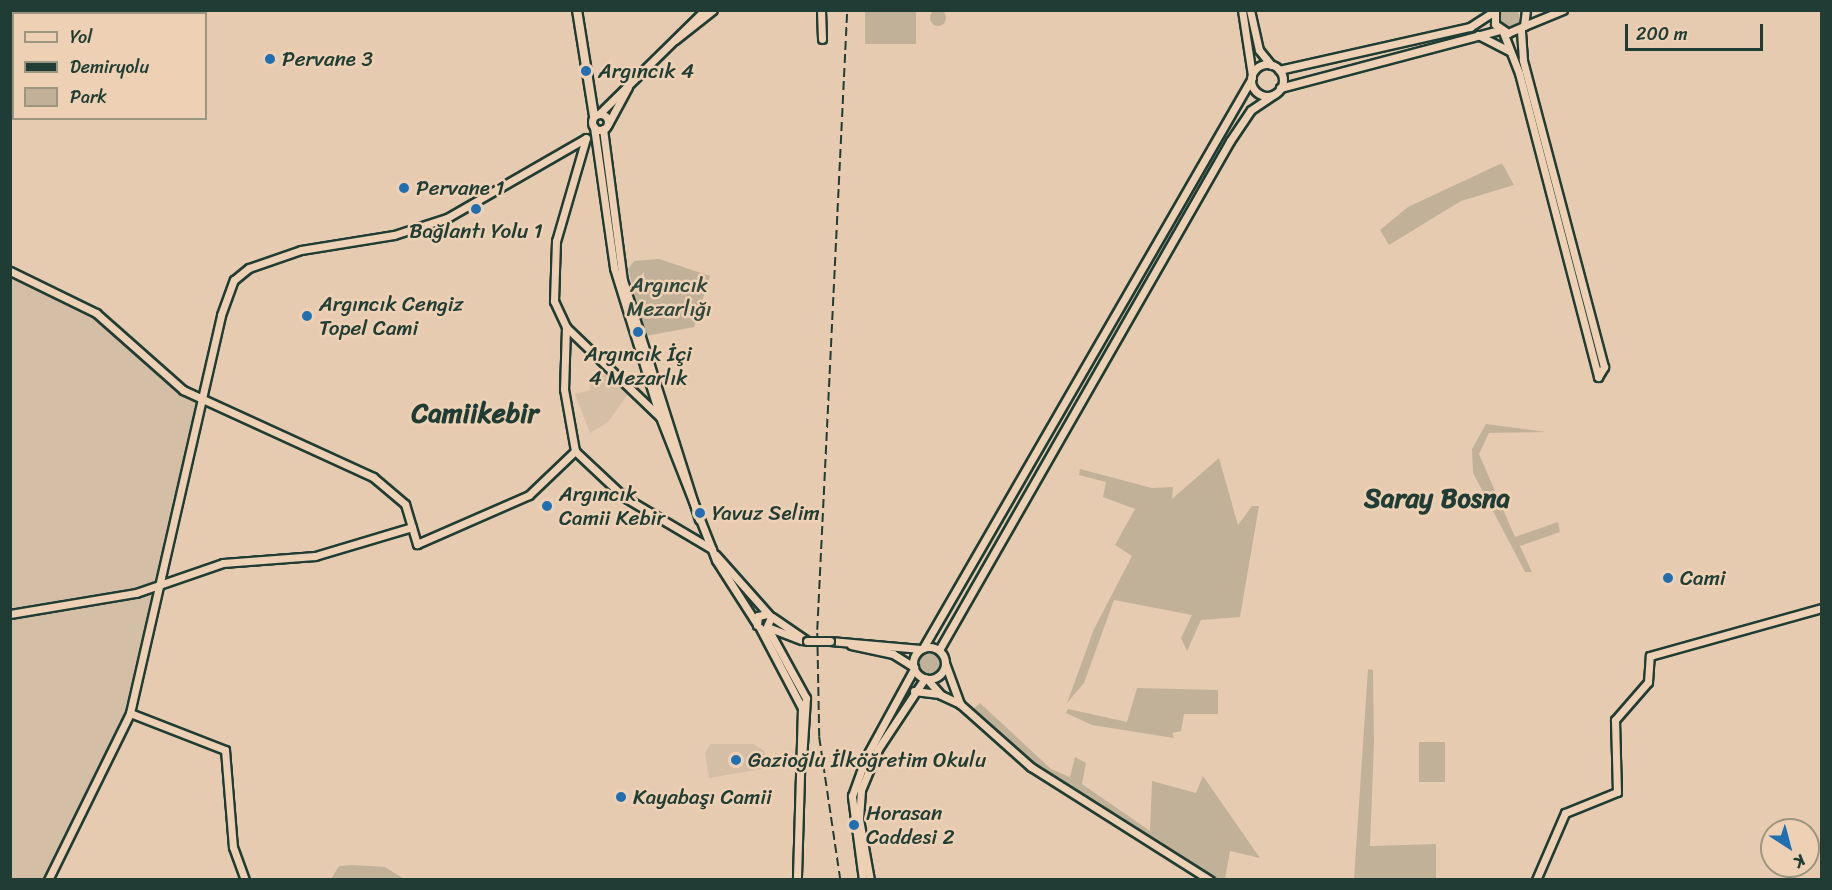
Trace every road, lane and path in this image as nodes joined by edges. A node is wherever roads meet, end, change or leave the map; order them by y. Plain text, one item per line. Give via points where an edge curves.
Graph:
1 (577, 10) edge
2 (705, 10) edge
3 (713, 10) edge
4 (821, 10) edge
5 (1242, 10) edge
6 (1250, 10) edge
7 (1526, 10) edge
8 (1563, 10) edge
9 (1495, 11) edge
10 (1523, 28) junction
11 (1501, 31) junction
12 (1476, 34) junction
13 (822, 39) dead end
14 (675, 40) junction
15 (1511, 53) junction
16 (1271, 65) junction
17 (1279, 70) junction
18 (1252, 77) junction
19 (628, 86) junction
20 (1280, 88) junction
21 (1273, 95) junction
22 (597, 115) junction
23 (605, 126) junction
24 (594, 127) junction
25 (586, 138) junction
26 (10, 271) edge
27 (566, 327) junction
28 (201, 397) junction
29 (660, 417) junction
30 (575, 451) junction
31 (699, 519) junction
32 (412, 527) junction
33 (715, 553) junction
34 (162, 581) junction
35 (1821, 608) edge
36 (10, 614) edge
37 (769, 615) junction
38 (758, 626) junction
39 (769, 628) junction
40 (789, 637) junction
41 (807, 641) junction
42 (830, 641) junction
43 (778, 648) junction
44 (922, 648) junction
45 (939, 650) junction
46 (945, 663) junction
47 (914, 668) junction
48 (926, 679) junction
49 (914, 691) junction
50 (941, 695) junction
51 (960, 704) junction
52 (130, 713) junction
53 (801, 763) junction
54 (48, 879) edge
55 (245, 879) edge
56 (797, 879) edge
57 (863, 879) edge
58 (870, 879) edge
59 (1210, 879) edge
60 (1536, 879) edge

1 - 22 main road
2 - 14 street
3 - 14 street
4 - 13 street
5 - 18 street
6 - 16 street via 1259,50
7 - 10 street
8 - 10 street
9 - 11 street
9 - 17 street via 1470,27
10 - 11 street
10 - 15 street via 1523,60 1604,367 1599,377
11 - 12 street
11 - 15 street
12 - 15 street via 1493,38
12 - 20 street
14 - 19 street
16 - 17 street
16 - 18 street
17 - 20 street
18 - 21 street via 1258,93
18 - 44 street
19 - 22 street
19 - 23 street
20 - 21 street
21 - 45 street via 1251,110 1230,141
22 - 23 street
22 - 24 street
23 - 24 street
23 - 31 street via 624,287
24 - 25 street
24 - 29 street via 614,268
25 - 27 street via 552,264 552,296
25 - 28 street via 447,218 394,236 301,250 245,270 226,293
26 - 28 street via 90,309 160,373
27 - 29 street
27 - 30 street via 564,389
28 - 32 street via 373,477 402,501
28 - 34 street
29 - 31 street
30 - 32 street via 544,485 513,504 417,544
30 - 33 street via 624,497
31 - 33 street
32 - 34 street via 315,556 223,563
33 - 37 street
33 - 38 street
34 - 36 street via 136,593
34 - 52 street
35 - 60 street via 1650,656 1648,682 1616,720 1617,792 1565,813
37 - 38 street via 758,616
37 - 39 street
37 - 41 street
38 - 39 street
38 - 53 street via 800,700
39 - 40 street
39 - 43 street
40 - 41 street
40 - 43 street
41 - 42 street, bridge
42 - 44 street
42 - 47 street via 887,652
43 - 53 street via 807,704
44 - 45 street
44 - 47 street
45 - 46 street
46 - 48 street via 940,675
46 - 51 street
47 - 48 street
47 - 57 street via 866,757 852,796
48 - 49 street
48 - 50 street
49 - 50 street
49 - 58 street via 874,756 861,790 859,819
50 - 51 street
51 - 59 street via 1079,801
52 - 54 street
52 - 55 street via 225,750 233,847
53 - 56 street

